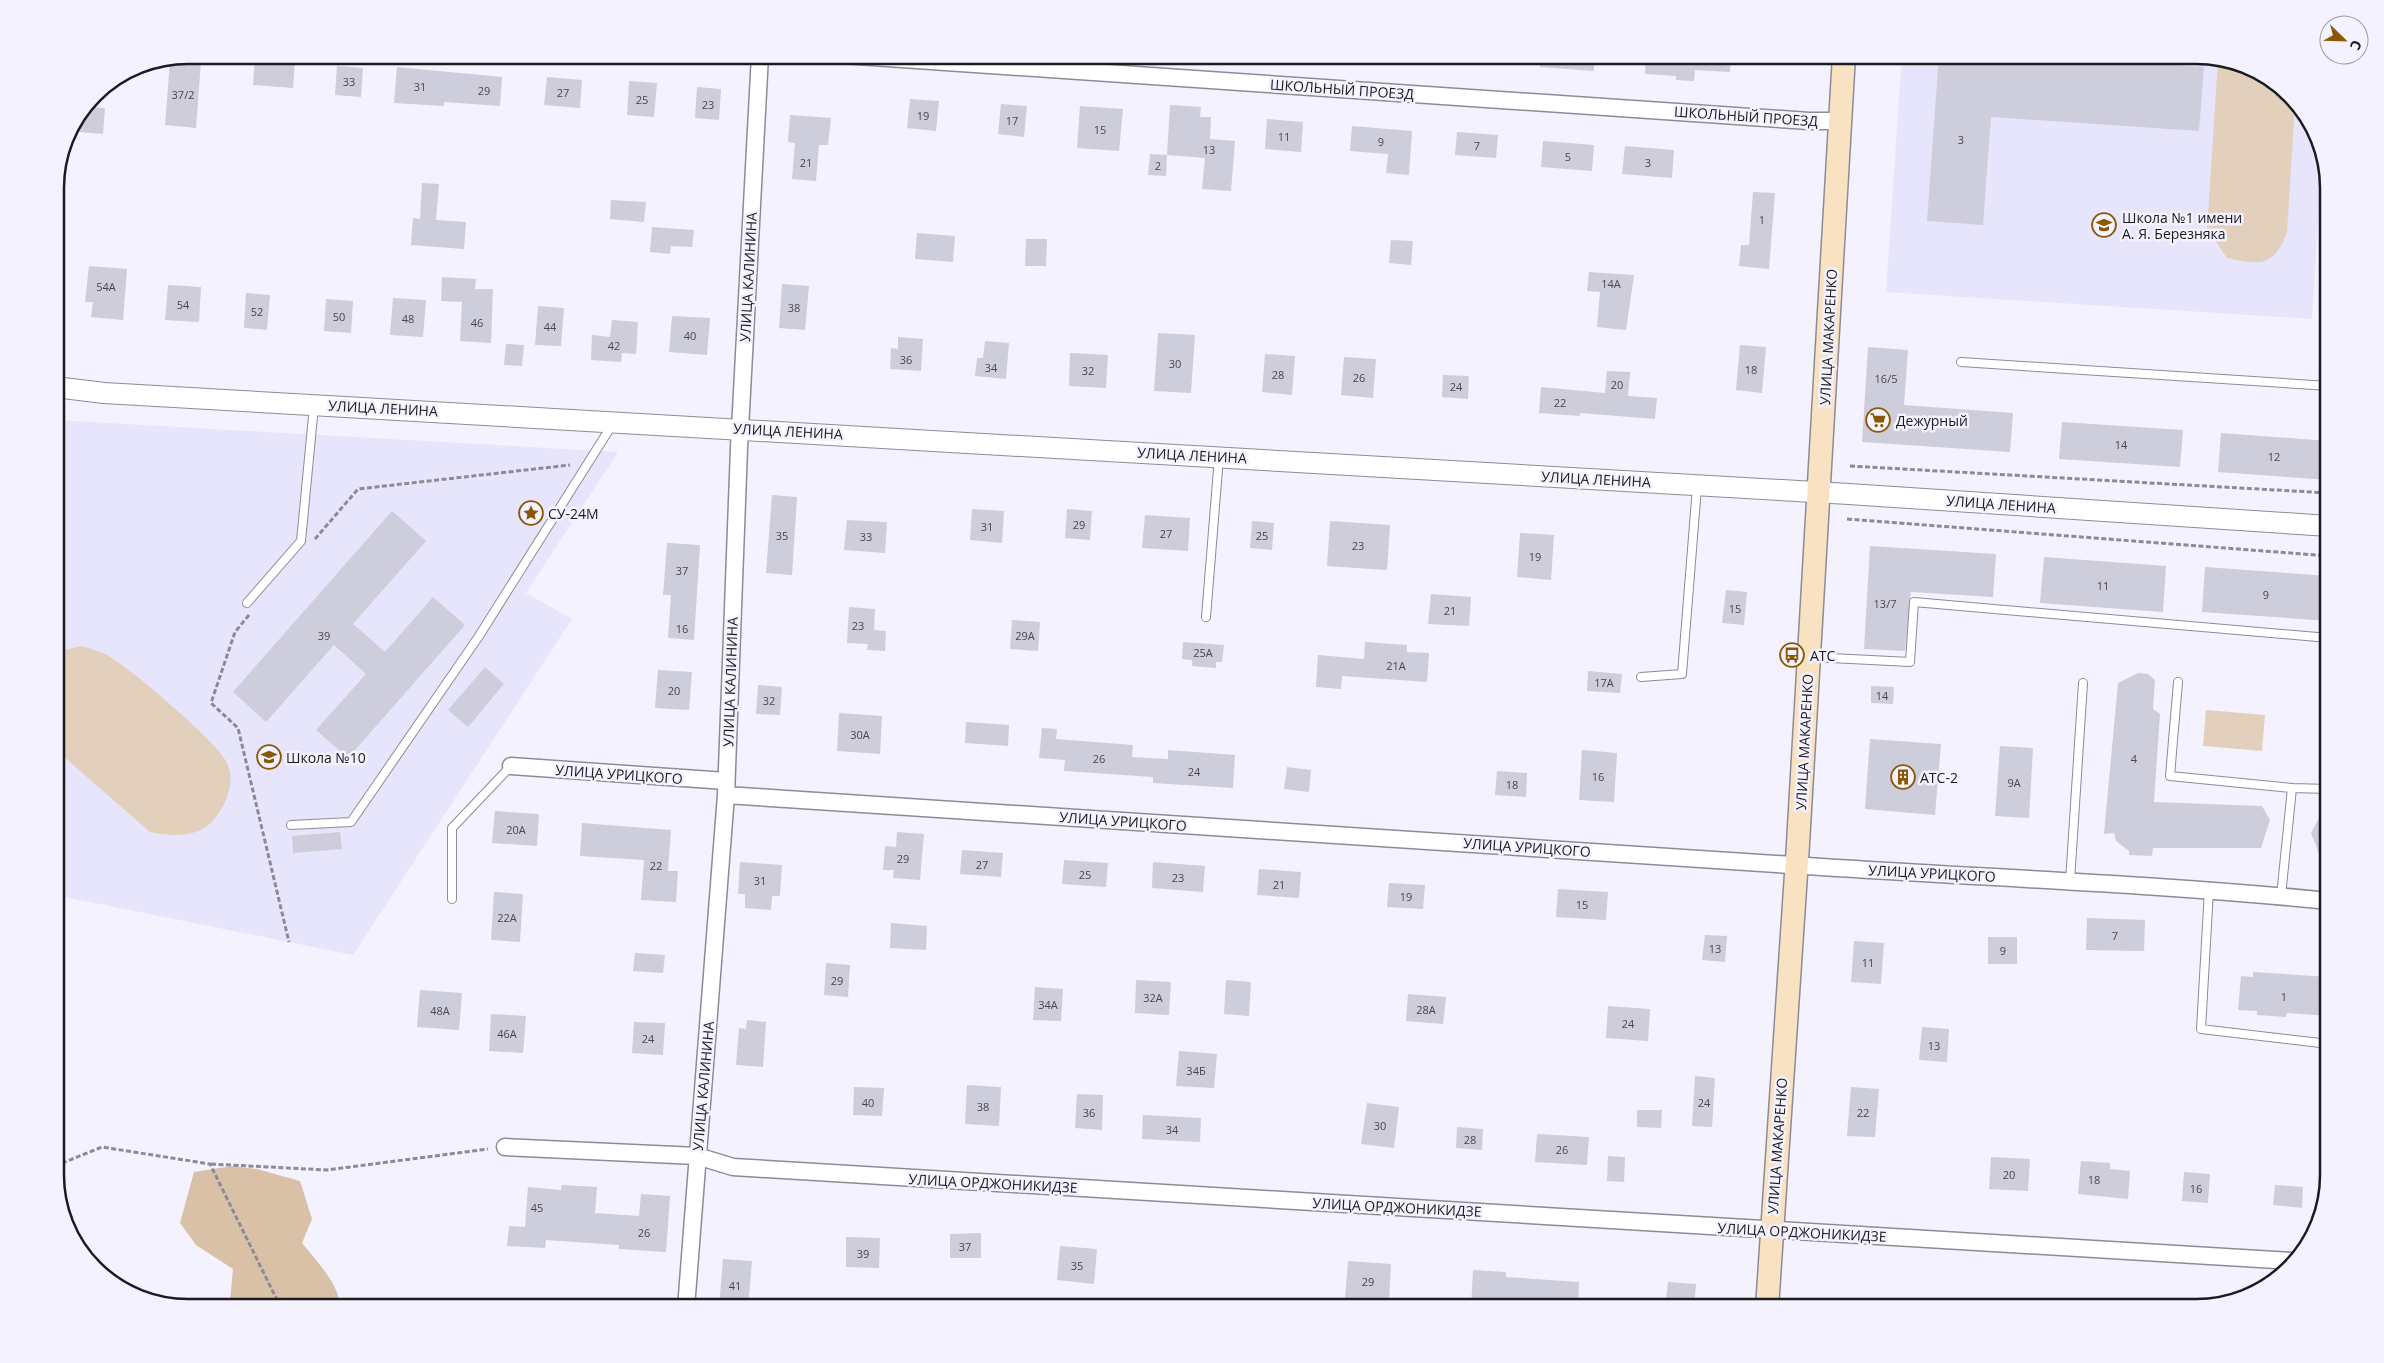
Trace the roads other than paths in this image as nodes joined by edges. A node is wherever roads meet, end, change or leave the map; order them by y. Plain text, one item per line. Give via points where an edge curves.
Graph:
1 (760, 64) edge
2 (975, 64) edge
3 (1843, 64) edge
4 (1840, 121) junction
5 (1961, 362) dead end
6 (2320, 385) edge
7 (64, 388) edge
8 (314, 404) junction
9 (615, 421) junction
10 (740, 428) junction
11 (1219, 456) junction
12 (1697, 485) junction
13 (1819, 492) junction
14 (2320, 525) edge
15 (247, 603) dead end
16 (1206, 617) dead end
17 (2320, 637) edge
18 (1809, 657) junction
19 (1641, 677) dead end
20 (2178, 682) dead end
21 (2083, 683) dead end
22 (511, 766) joint
23 (726, 788) junction
24 (2292, 788) junction
25 (2320, 789) edge
26 (291, 825) dead end
27 (1796, 865) junction
28 (2070, 881) junction
29 (2209, 890) junction
30 (2281, 896) junction
31 (452, 899) dead end
32 (2320, 900) edge
33 (2320, 1043) edge
34 (505, 1147) road end
35 (697, 1156) junction
36 (1771, 1230) junction
37 (2286, 1261) edge
38 (687, 1299) edge
39 (1767, 1299) edge

1 - 10 street, УЛИЦА КАЛИНИНА
2 - 4 street, ШКОЛЬНЫЙ ПРОЕЗД
3 - 4 main road, УЛИЦА МАКАРЕНКО
4 - 13 main road, УЛИЦА МАКАРЕНКО
5 - 6 lane
7 - 8 street, УЛИЦА ЛЕНИНА
8 - 9 street, УЛИЦА ЛЕНИНА
8 - 15 lane via 301,541
9 - 10 street, УЛИЦА ЛЕНИНА
9 - 26 lane via 479,636 351,822
10 - 11 street, УЛИЦА ЛЕНИНА
10 - 23 street, УЛИЦА КАЛИНИНА
11 - 12 street, УЛИЦА ЛЕНИНА
11 - 16 lane
12 - 13 street, УЛИЦА ЛЕНИНА
12 - 19 lane via 1682,674
13 - 14 street, УЛИЦА ЛЕНИНА
13 - 18 main road, УЛИЦА МАКАРЕНКО
17 - 18 lane via 1914,602 1910,662
18 - 27 main road, УЛИЦА МАКАРЕНКО
20 - 24 lane via 2170,776
21 - 28 lane
22 - 23 street, УЛИЦА УРИЦКОГО
22 - 31 lane via 452,828
23 - 27 street, УЛИЦА УРИЦКОГО
23 - 35 street, УЛИЦА КАЛИНИНА
24 - 25 lane
24 - 30 lane
27 - 28 street, УЛИЦА УРИЦКОГО
27 - 36 main road, УЛИЦА МАКАРЕНКО
28 - 29 street, УЛИЦА УРИЦКОГО
29 - 30 street, УЛИЦА УРИЦКОГО
29 - 33 lane via 2201,1029
30 - 32 street, УЛИЦА УРИЦКОГО
34 - 35 street, УЛИЦА ОРДЖОНИКИДЗЕ
35 - 36 street, УЛИЦА ОРДЖОНИКИДЗЕ via 733,1167
35 - 38 street, УЛИЦА КАЛИНИНА
36 - 37 street, УЛИЦА ОРДЖОНИКИДЗЕ
36 - 39 main road, УЛИЦА МАКАРЕНКО

